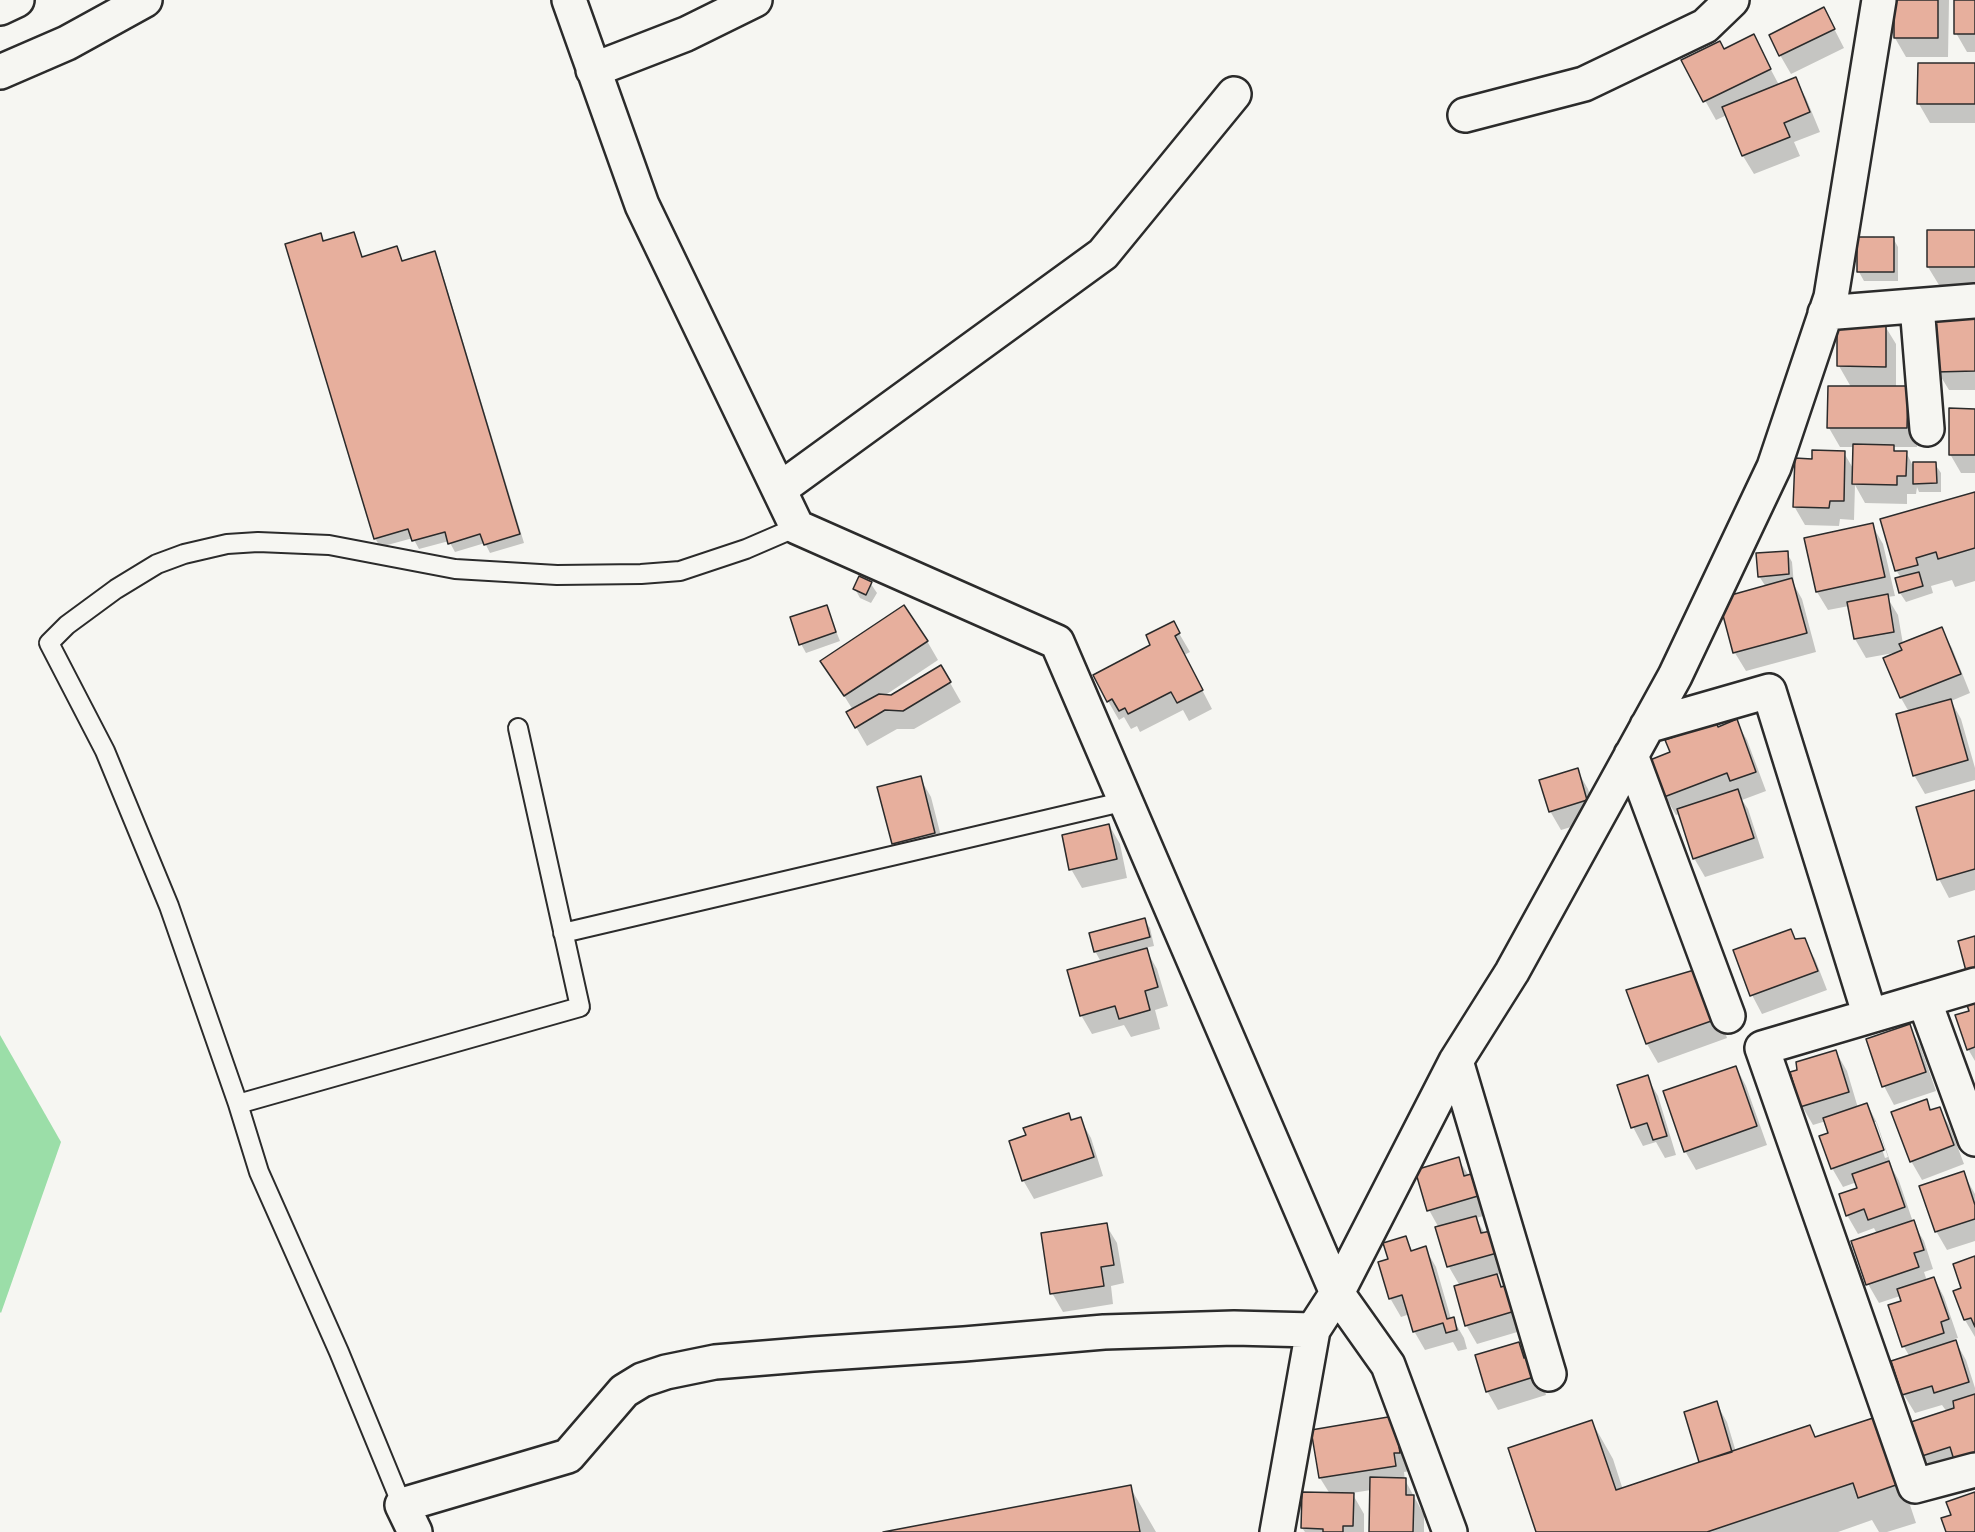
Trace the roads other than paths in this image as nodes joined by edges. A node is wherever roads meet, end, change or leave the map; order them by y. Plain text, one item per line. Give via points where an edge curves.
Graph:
1 (17, 0) edge
2 (146, 0) edge
3 (569, 0) edge
4 (755, 0) edge
5 (1732, 0) edge
6 (1879, 0) edge
7 (0, 8) edge
8 (594, 70) junction
9 (0, 72) edge
10 (1234, 94) dead end
11 (1465, 115) dead end
12 (1975, 301) edge
13 (1917, 306) junction
14 (1825, 313) junction
15 (1927, 429) dead end
16 (780, 489) junction
17 (797, 527) junction
18 (1647, 726) junction
19 (518, 728) dead end
20 (1631, 755) junction
21 (1126, 801) junction
22 (563, 933) junction
23 (1975, 985) edge
24 (1924, 1000) junction
25 (1728, 1016) dead end
26 (1870, 1016) junction
27 (1456, 1061) junction
28 (238, 1104) junction
29 (1975, 1139) edge
30 (1337, 1293) junction
31 (1313, 1330) junction
32 (1549, 1374) dead end
33 (1975, 1470) edge
34 (408, 1519) edge
35 (1277, 1532) edge
36 (1450, 1532) edge

1 - 7 street
2 - 9 street via 67,43
3 - 8 street
4 - 8 street via 687,34
5 - 11 street via 1705,26 1584,84
6 - 14 street via 1831,297
8 - 16 street via 642,205
10 - 16 street via 1103,254
12 - 13 street
13 - 14 street
13 - 15 street
14 - 18 street via 1774,467 1675,676
16 - 17 street
17 - 21 street via 1057,642
17 - 28 lane via 680,571 641,574 557,575 455,569 330,545 227,544 158,564 116,589 49,643 115,773 169,906
18 - 20 street
18 - 26 street via 1770,691
19 - 22 lane
20 - 25 street
20 - 27 street via 1512,972
21 - 22 lane
21 - 30 street
22 - 28 lane via 579,1007
23 - 24 street
24 - 26 street
24 - 29 street
26 - 33 street via 1762,1048 1915,1486
27 - 30 street
27 - 32 street
28 - 34 lane via 259,1172
30 - 31 street
30 - 36 street via 1388,1365
31 - 34 street via 1104,1332 715,1362 666,1372 624,1391 568,1456
31 - 35 street

